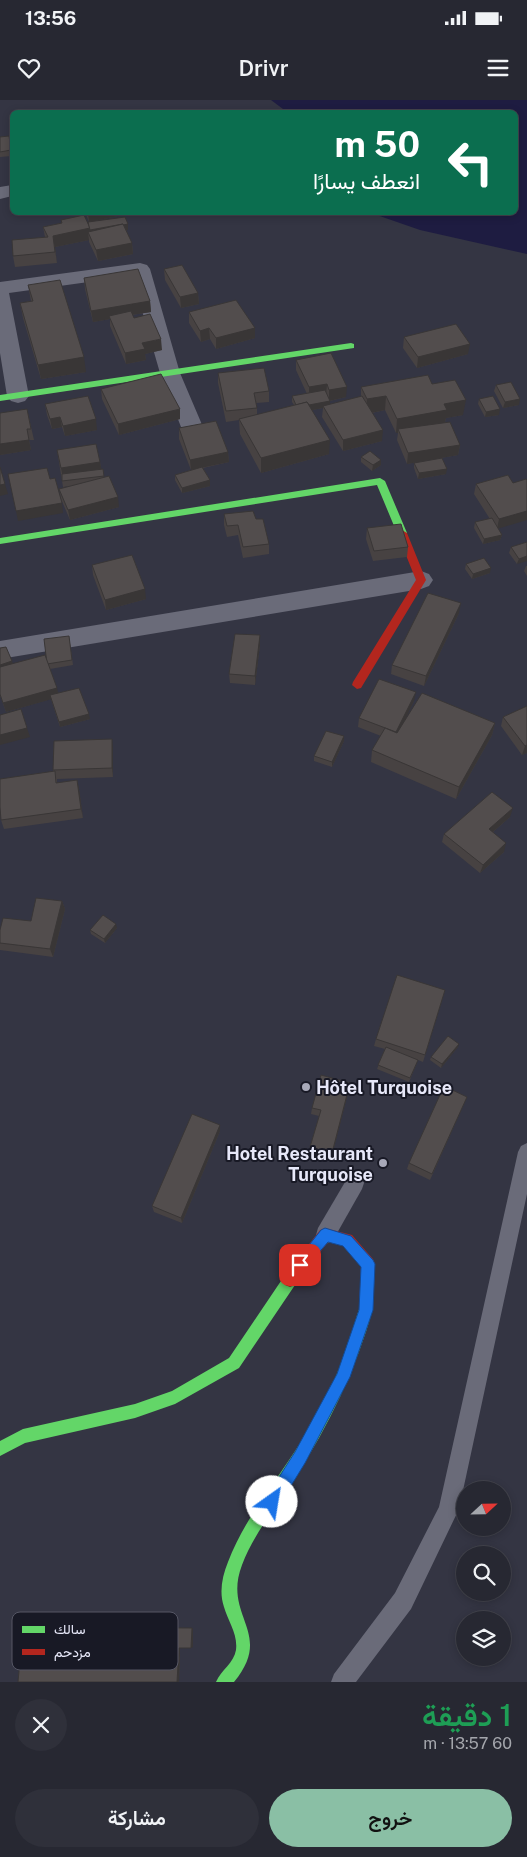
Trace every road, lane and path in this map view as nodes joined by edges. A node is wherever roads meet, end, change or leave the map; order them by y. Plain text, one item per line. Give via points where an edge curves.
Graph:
1 (0, 288) edge
2 (0, 295) edge
3 (351, 346) dead end
4 (170, 372) junction
5 (9, 397) edge
6 (192, 426) edge
7 (0, 541) edge
8 (421, 580) junction
9 (0, 650) edge
10 (357, 684) dead end
11 (527, 1152) edge
12 (355, 1183) dead end
13 (325, 1235) junction
14 (0, 1449) edge
15 (224, 1682) edge
16 (342, 1682) edge

1 - 4 street via 140,269
2 - 5 street
3 - 4 street
4 - 5 street
4 - 6 street
7 - 8 street via 380,480
8 - 9 street
8 - 10 street
11 - 16 lane via 449,1509 403,1601
12 - 13 lane
13 - 14 street via 300,1265 234,1362 175,1397 136,1411 24,1436
13 - 15 street via 347,1240 368,1264 366,1310 343,1377 300,1458 244,1546 230,1579 230,1600 243,1633 245,1650 238,1668

